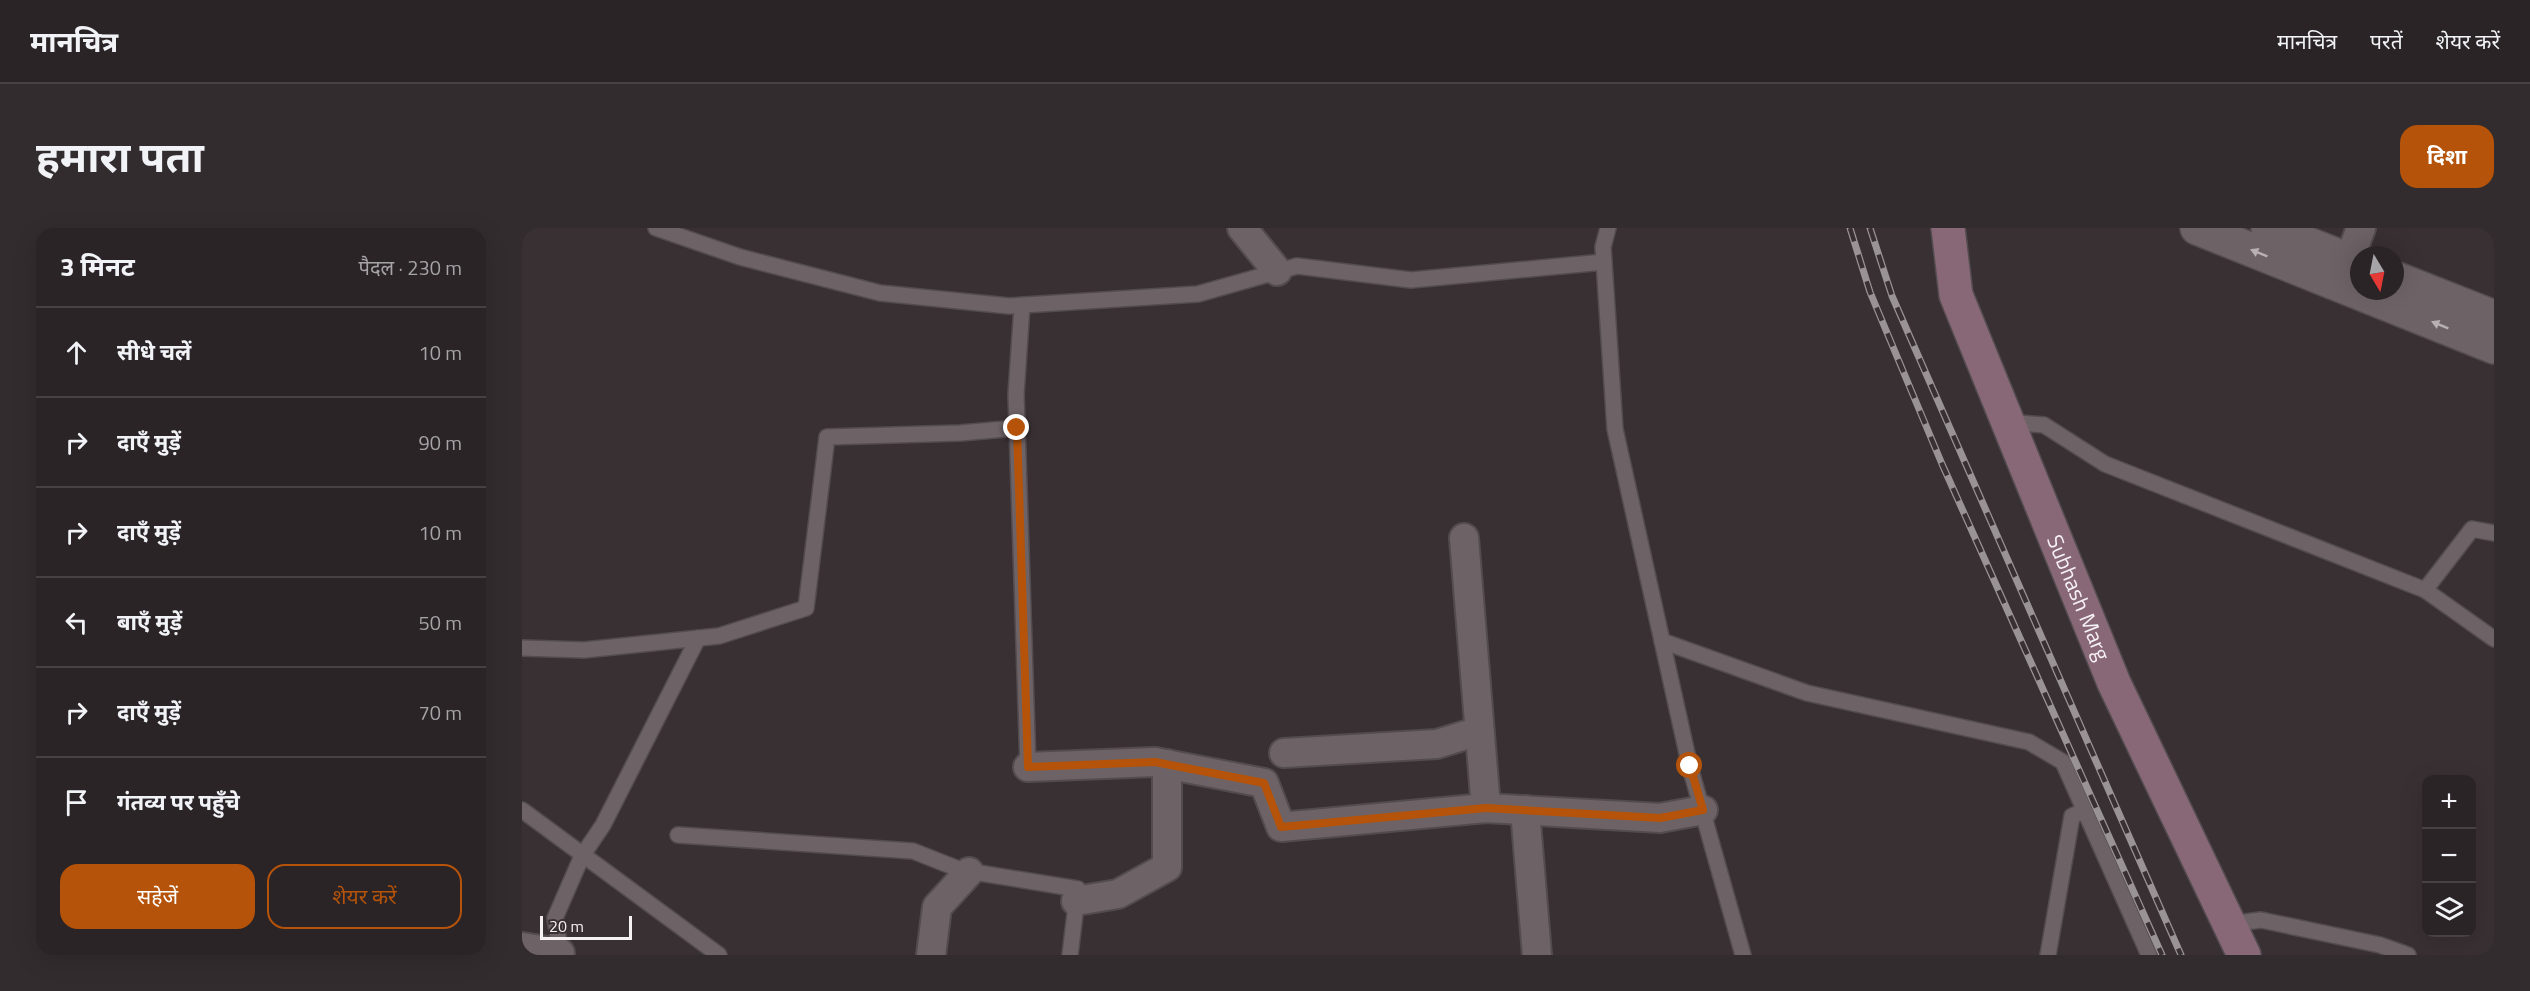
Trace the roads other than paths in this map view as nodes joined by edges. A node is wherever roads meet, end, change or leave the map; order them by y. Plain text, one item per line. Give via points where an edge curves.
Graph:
1 (656, 228) edge
2 (1242, 228) edge
3 (1608, 228) edge
4 (1948, 228) edge
5 (2197, 228) edge
6 (2268, 228) edge
7 (2361, 228) edge
8 (2357, 246) edge
9 (2350, 260) edge
10 (1604, 262) junction
11 (1277, 271) junction
12 (2404, 282) edge
13 (1022, 306) junction
14 (2494, 317) edge
15 (2494, 347) edge
16 (2008, 422) junction
17 (1017, 428) junction
18 (2494, 533) edge
19 (1464, 538) dead end
20 (2425, 590) junction
21 (698, 638) junction
22 (2494, 639) edge
23 (1662, 640) junction
24 (522, 648) edge
25 (1479, 731) junction
26 (1284, 753) dead end
27 (1167, 764) junction
28 (1028, 767) joint
29 (1486, 808) junction
30 (522, 810) edge
31 (1525, 810) junction
32 (1703, 810) junction
33 (2084, 811) junction
34 (678, 835) dead end
35 (582, 856) junction
36 (969, 872) junction
37 (1076, 901) junction
38 (2229, 924) junction
39 (522, 947) edge
40 (561, 954) edge
41 (719, 955) edge
42 (931, 955) edge
43 (1070, 955) edge
44 (1537, 955) edge
45 (1743, 955) edge
46 (2048, 955) edge
47 (2149, 955) edge
48 (2244, 955) edge
49 (2408, 955) edge

1 - 13 lane via 740,257 880,292
2 - 11 street
3 - 10 lane
4 - 16 main road, Subhash Marg via 1956,295
15 -> 5 street
6 - 9 street
7 - 8 street
10 - 11 lane via 1412,279 1297,266
10 - 23 lane via 1615,429
11 - 13 lane via 1198,294
12 - 14 street
13 - 17 lane
16 - 20 lane via 2044,425 2105,464
16 - 38 main road, Subhash Marg via 2114,683
17 - 21 lane via 827,437 806,608 719,636
17 - 28 lane
18 - 20 lane via 2472,529
19 - 25 street
20 - 22 lane
21 - 24 lane via 584,650
21 - 35 lane via 603,825
23 - 32 lane
23 - 33 lane via 1807,693 2029,742 2063,762
25 - 26 street via 1437,744
25 - 29 street
27 - 28 street
27 - 29 street via 1264,783 1281,827
27 - 37 street via 1167,867 1118,894
29 - 31 street
30 - 35 lane
31 - 32 street via 1660,818
31 - 44 street
32 - 45 lane
33 - 46 lane via 2072,816
33 - 47 lane
34 - 36 lane via 913,851
35 - 40 lane via 555,918
35 - 41 lane
36 - 37 lane via 1077,888
36 - 42 street via 937,907
37 - 43 lane
38 - 48 main road, Subhash Marg
38 - 49 lane via 2261,920 2380,945
39 - 40 street

